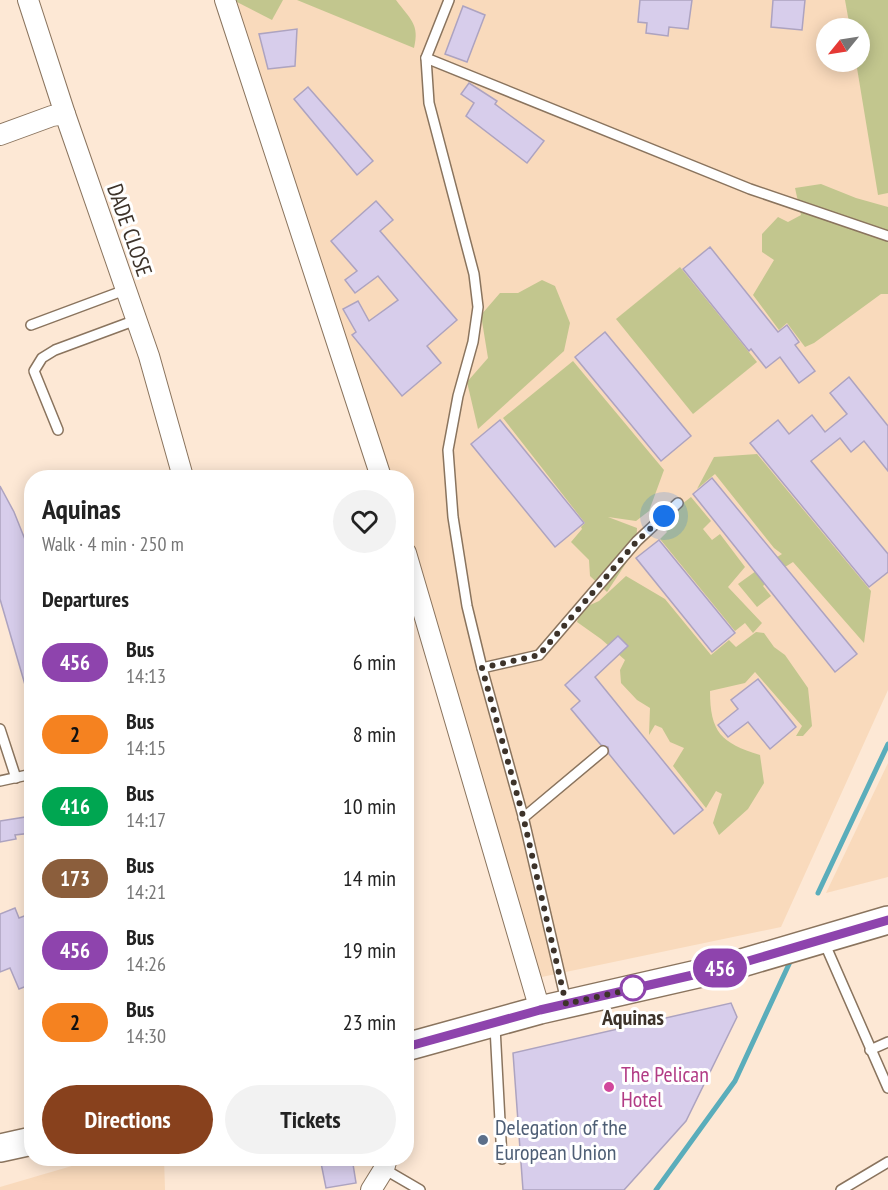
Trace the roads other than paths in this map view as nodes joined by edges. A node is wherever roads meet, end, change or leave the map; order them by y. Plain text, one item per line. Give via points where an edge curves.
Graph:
1 (28, 0) edge
2 (225, 0) edge
3 (449, 0) edge
4 (426, 58) junction
5 (65, 114) junction
6 (0, 135) edge
7 (888, 236) edge
8 (125, 290) junction
9 (136, 320) junction
10 (31, 326) dead end
11 (58, 430) dead end
12 (181, 470) edge
13 (379, 470) edge
14 (678, 503) dead end
15 (414, 580) edge
16 (482, 668) junction
17 (0, 729) edge
18 (603, 751) dead end
19 (24, 776) edge
20 (16, 778) junction
21 (0, 782) edge
22 (523, 818) junction
23 (888, 920) edge
24 (823, 940) junction
25 (566, 1004) junction
26 (540, 1010) junction
27 (495, 1023) junction
28 (888, 1042) edge
29 (414, 1045) edge
30 (870, 1050) junction
31 (888, 1088) edge
32 (502, 1159) dead end
33 (888, 1162) edge
34 (385, 1166) edge
35 (389, 1166) edge
36 (371, 1190) edge
37 (420, 1190) edge
38 (841, 1190) edge

1 - 5 street, DADE CLOSE
2 - 13 street
3 - 4 lane
4 - 7 lane via 750,189
4 - 16 lane via 429,103 474,274 478,307 448,450 453,517 467,606
5 - 6 street
5 - 8 street, DADE CLOSE
8 - 9 street, DADE CLOSE
8 - 10 lane
9 - 11 lane via 42,358 34,371
9 - 12 street, DADE CLOSE
14 - 16 lane via 637,541 539,655
15 - 26 street
16 - 22 lane
17 - 20 lane
18 - 22 lane
19 - 20 lane
20 - 21 lane
22 - 25 lane
23 - 24 street
24 - 25 street via 728,967
24 - 30 lane
25 - 26 street
26 - 27 street
27 - 29 street
27 - 32 lane
28 - 30 lane
30 - 31 lane
33 - 38 lane
34 - 36 street
35 - 37 lane

